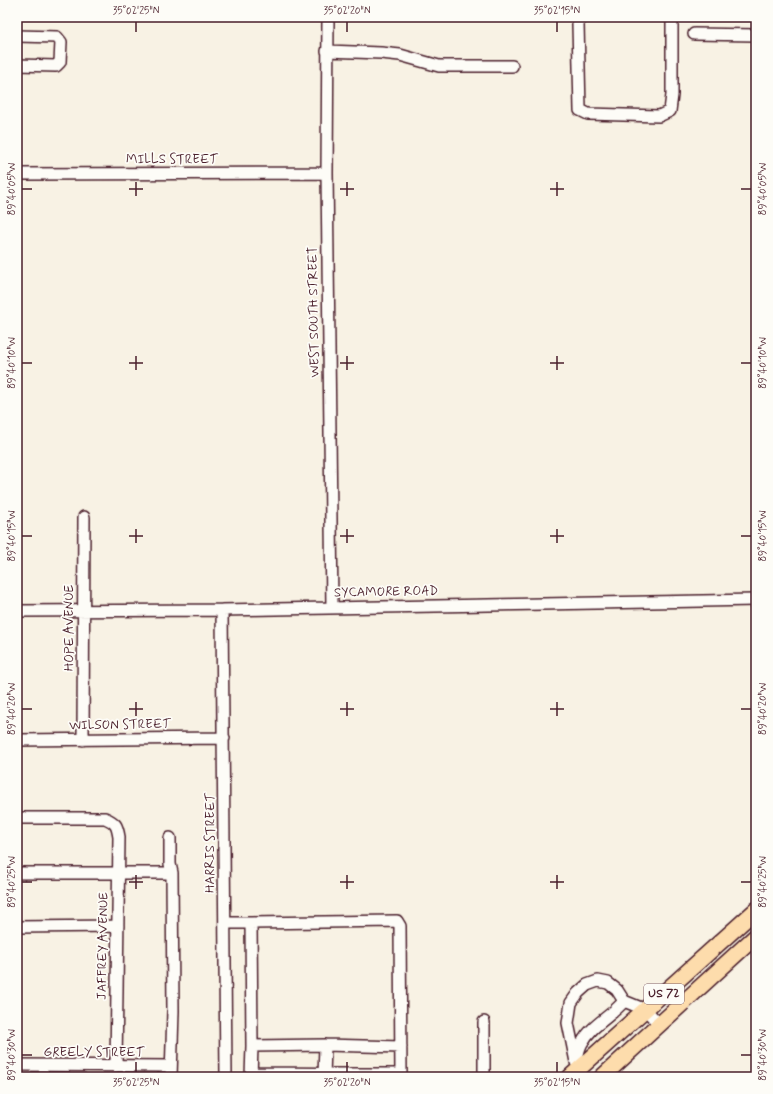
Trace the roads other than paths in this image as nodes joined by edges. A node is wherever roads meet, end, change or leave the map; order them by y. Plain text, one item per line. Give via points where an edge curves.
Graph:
1 (328, 17) edge
2 (581, 17) edge
3 (672, 17) edge
4 (694, 34) dead end
5 (756, 35) edge
6 (17, 36) edge
7 (327, 51) junction
8 (17, 65) edge
9 (512, 66) dead end
10 (327, 173) junction
11 (17, 174) edge
12 (84, 517) dead end
13 (756, 600) edge
14 (332, 607) junction
15 (82, 610) junction
16 (222, 610) junction
17 (17, 611) edge
18 (224, 738) junction
19 (17, 740) edge
20 (83, 740) junction
21 (17, 818) edge
22 (170, 838) dead end
23 (172, 872) junction
24 (17, 873) edge
25 (118, 873) junction
26 (756, 910) edge
27 (225, 923) junction
28 (251, 923) junction
29 (118, 926) junction
30 (17, 927) edge
31 (756, 936) edge
32 (624, 1001) junction
33 (646, 1010) junction
34 (484, 1022) dead end
35 (659, 1024) junction
36 (325, 1045) junction
37 (252, 1046) junction
38 (401, 1047) junction
39 (17, 1066) edge
40 (116, 1066) junction
41 (170, 1066) junction
42 (575, 1069) edge
43 (251, 1075) edge
44 (324, 1076) edge
45 (401, 1076) edge
46 (170, 1077) edge
47 (226, 1077) edge
48 (484, 1077) edge
49 (602, 1077) edge

1 - 7 street, WEST SOUTH STREET
2 - 3 street via 578,24 580,110 588,114 659,116 670,111
4 - 5 street
6 - 8 street via 58,37 61,42 60,62 56,66
7 - 9 street via 400,55 439,66
7 - 10 street, WEST SOUTH STREET
10 - 11 street, MILLS STREET
10 - 14 street, WEST SOUTH STREET
12 - 15 street, HOPE AVENUE
13 - 14 street, SYCAMORE ROAD
14 - 16 street, SYCAMORE ROAD
15 - 16 street, SYCAMORE ROAD
15 - 17 street, SYCAMORE ROAD
15 - 20 street, HOPE AVENUE
16 - 18 street, HARRIS STREET
18 - 20 street, WILSON STREET
18 - 27 street, HARRIS STREET
19 - 20 street, WILSON STREET
21 - 25 street, JAFFREY AVENUE via 104,818 112,821 117,826 119,837
22 - 23 street
23 - 25 street
23 - 41 street via 173,1012
24 - 25 street
25 - 29 street, JAFFREY AVENUE
26 - 33 main road, US 72
27 - 28 street
27 - 47 street, HARRIS STREET
28 - 37 street
28 - 38 street via 397,921 400,926
29 - 30 street
29 - 40 street, JAFFREY AVENUE
31 - 35 main road, US 72
32 - 33 street
32 - 42 street via 582,1042
32 - 42 street via 608,982 587,984 578,993 571,1003 568,1023
33 - 35 street
33 - 42 main road, US 72
34 - 48 street
35 - 49 main road, US 72
36 - 37 street
36 - 38 street
36 - 44 street
37 - 43 street
38 - 45 street
39 - 40 street, GREELY STREET
40 - 41 street, GREELY STREET
41 - 46 street
43 - 44 street
44 - 45 street

